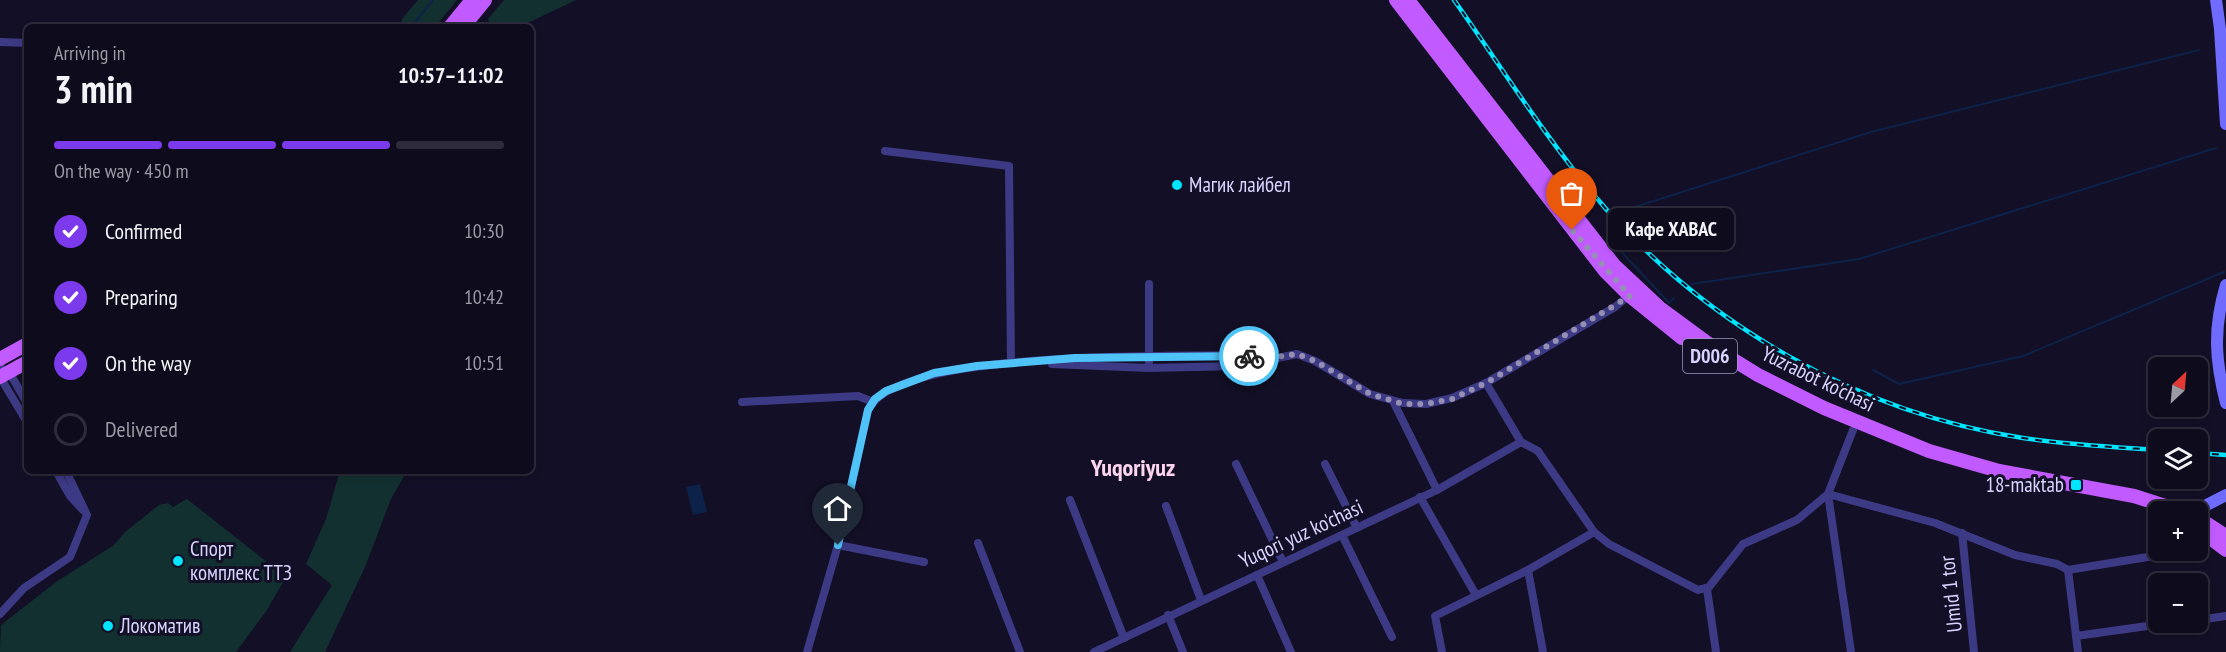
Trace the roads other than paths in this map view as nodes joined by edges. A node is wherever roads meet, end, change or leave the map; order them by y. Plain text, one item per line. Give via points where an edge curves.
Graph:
1 (472, 0) edge
2 (484, 0) edge
3 (1396, 0) edge
4 (1408, 0) edge
5 (2216, 0) edge
6 (452, 24) edge
7 (465, 24) edge
8 (0, 42) edge
9 (24, 43) edge
10 (2226, 124) edge
11 (885, 151) dead end
12 (1552, 196) junction
13 (1149, 284) dead end
14 (2226, 285) edge
15 (1633, 292) junction
16 (24, 346) edge
17 (1149, 357) junction
18 (0, 358) edge
19 (1270, 358) junction
20 (1011, 362) junction
21 (1038, 362) junction
22 (24, 364) edge
23 (1148, 368) junction
24 (3, 375) edge
25 (1486, 383) junction
26 (24, 400) edge
27 (1393, 401) junction
28 (742, 402) dead end
29 (873, 402) junction
30 (2226, 403) edge
31 (24, 416) edge
32 (1853, 430) junction
33 (1521, 442) junction
34 (1941, 459) junction
35 (1236, 464) dead end
36 (1325, 464) dead end
37 (58, 474) edge
38 (67, 474) edge
39 (1437, 490) junction
40 (1828, 494) junction
41 (2226, 495) edge
42 (1420, 497) junction
43 (1070, 500) dead end
44 (2150, 501) edge
45 (2208, 504) edge
46 (1166, 506) dead end
47 (2148, 510) edge
48 (87, 515) junction
49 (2208, 525) edge
50 (1357, 528) junction
51 (1594, 532) junction
52 (1962, 533) junction
53 (1342, 535) junction
54 (2208, 536) edge
55 (2226, 537) edge
56 (978, 543) dead end
57 (838, 545) junction
58 (2226, 550) edge
59 (2148, 558) edge
60 (924, 562) dead end
61 (1283, 562) junction
62 (1528, 570) junction
63 (2068, 570) junction
64 (1257, 575) junction
65 (1707, 589) junction
66 (1476, 595) junction
67 (1201, 600) junction
68 (0, 614) edge
69 (1168, 615) junction
70 (2226, 616) edge
71 (2208, 619) edge
72 (2148, 626) edge
73 (1392, 636) dead end
74 (2076, 636) junction
75 (1124, 638) junction
76 (807, 652) edge
77 (1020, 652) edge
78 (1094, 652) edge
79 (1183, 652) edge
80 (1291, 652) edge
81 (1442, 652) edge
82 (1543, 652) edge
83 (1716, 652) edge
84 (1851, 652) edge
85 (1974, 652) edge
86 (2078, 652) edge

1 - 6 main road
2 - 7 main road
3 - 12 main road, Yuzrabot ko'chasi / D006
4 - 12 main road, Yuzrabot ko'chasi / D006
5 - 10 street
8 - 9 street
11 - 20 street via 1009,166
12 - 15 main road, Yuzrabot ko'chasi / D006
13 - 17 street
14 - 30 street via 2217,319 2217,369
15 - 25 street
15 - 32 main road, Yuzrabot ko'chasi / D006 via 1678,335 1719,362
15 - 34 main road, Yuzrabot ko'chasi / D006 via 1758,375
16 - 18 main road
17 - 19 street
17 - 21 street
17 - 23 street
18 - 24 street
19 - 23 street via 1239,366
19 - 27 street via 1297,354 1370,394
20 - 21 street
20 - 29 street via 934,373 886,391
21 - 23 street via 1069,367
22 - 24 main road
24 - 26 street
24 - 31 street
25 - 27 street via 1437,402
25 - 33 street
27 - 39 street
28 - 29 street via 858,396
29 - 57 street
32 - 34 main road, Yuzrabot ko'chasi / D006
32 - 40 street
33 - 39 street, Yuqori yuz ko'chasi
33 - 51 street via 1538,451
34 - 44 main road, Yuzrabot ko'chasi / D006
34 - 47 main road, Yuzrabot ko'chasi / D006 via 1994,478
35 - 61 street
36 - 50 street
37 - 48 street
38 - 48 street
39 - 42 street, Yuqori yuz ko'chasi
40 - 52 street
40 - 65 street via 1797,520 1743,544
40 - 84 street
41 - 45 street
42 - 50 street, Yuqori yuz ko'chasi
42 - 66 street
43 - 75 street
46 - 67 street
48 - 68 street via 70,558 24,588
49 - 55 main road
50 - 53 street, Yuqori yuz ko'chasi
51 - 62 street
51 - 65 street via 1609,544 1698,590
52 - 63 street via 2015,555
52 - 85 street, Umid 1 tor
53 - 61 street, Yuqori yuz ko'chasi
53 - 73 street
54 - 58 main road
56 - 77 street
57 - 60 street
57 - 76 street
59 - 63 street
61 - 64 street, Yuqori yuz ko'chasi
62 - 66 street
62 - 82 street
63 - 74 street
64 - 67 street, Yuqori yuz ko'chasi
64 - 80 street
65 - 83 street
66 - 81 street via 1435,616
67 - 69 street, Yuqori yuz ko'chasi
69 - 75 street, Yuqori yuz ko'chasi
69 - 79 street
70 - 71 street
72 - 74 street
74 - 86 street
75 - 78 street, Yuqori yuz ko'chasi

